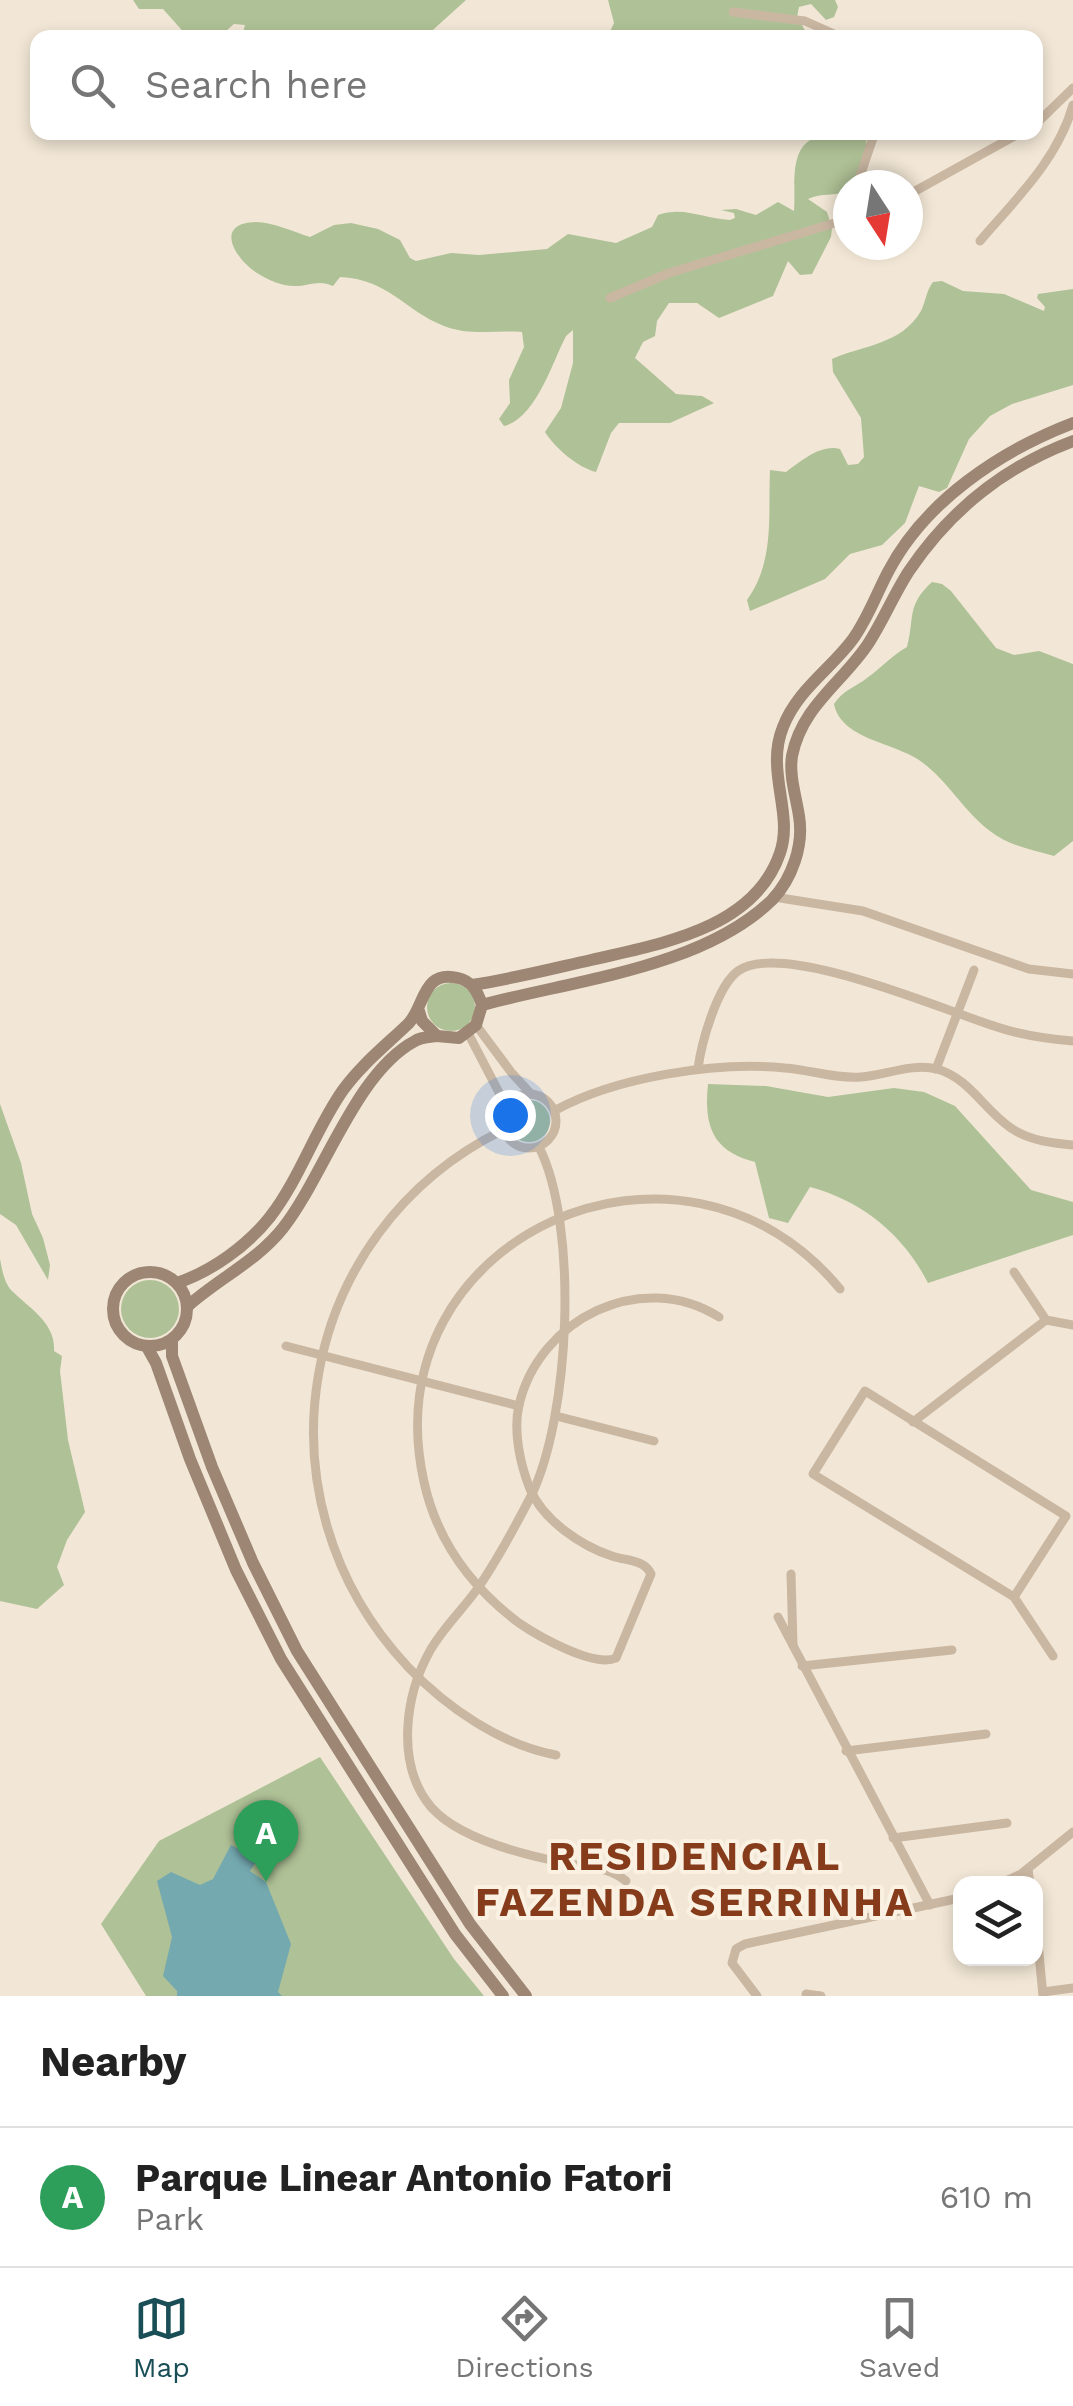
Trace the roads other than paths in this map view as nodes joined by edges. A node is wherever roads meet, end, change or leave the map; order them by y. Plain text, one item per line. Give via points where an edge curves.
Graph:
1 (733, 12) dead end
2 (826, 30) edge
3 (1073, 88) edge
4 (1073, 105) edge
5 (1043, 117) edge
6 (871, 140) edge
7 (1007, 140) edge
8 (862, 170) edge
9 (923, 186) edge
10 (833, 221) edge
11 (980, 241) dead end
12 (610, 298) dead end
13 (1073, 423) edge
14 (1073, 440) edge
15 (774, 898) junction
16 (974, 970) dead end
17 (1073, 974) edge
18 (472, 985) junction
19 (482, 1005) junction
20 (419, 1011) junction
21 (956, 1014) junction
22 (472, 1029) junction
23 (437, 1036) junction
24 (1073, 1041) edge
25 (936, 1068) junction
26 (698, 1069) junction
27 (532, 1094) junction
28 (506, 1106) junction
29 (554, 1111) junction
30 (503, 1130) junction
31 (1073, 1145) edge
32 (539, 1147) junction
33 (559, 1218) junction
34 (1014, 1272) dead end
35 (176, 1283) junction
36 (840, 1289) dead end
37 (188, 1306) junction
38 (719, 1316) dead end
39 (1046, 1320) junction
40 (1073, 1324) edge
41 (565, 1328) junction
42 (172, 1340) junction
43 (286, 1346) dead end
44 (147, 1347) junction
45 (322, 1355) junction
46 (422, 1381) junction
47 (519, 1406) junction
48 (556, 1416) junction
49 (914, 1422) junction
50 (654, 1440) dead end
51 (532, 1494) junction
52 (791, 1574) dead end
53 (478, 1588) junction
54 (1014, 1596) junction
55 (778, 1618) dead end
56 (793, 1648) junction
57 (952, 1650) dead end
58 (1053, 1656) dead end
59 (802, 1666) junction
60 (418, 1677) junction
61 (986, 1734) dead end
62 (846, 1751) junction
63 (556, 1755) dead end
64 (1007, 1823) dead end
65 (1073, 1832) edge
66 (893, 1838) junction
67 (1028, 1868) junction
68 (1014, 1876) edge
69 (1029, 1876) edge
70 (626, 1882) dead end
71 (953, 1900) edge
72 (930, 1905) junction
73 (1040, 1966) edge
74 (1073, 1988) edge
75 (806, 1994) edge
76 (1043, 1994) edge
77 (503, 1996) edge
78 (526, 1996) edge
79 (757, 1996) edge
80 (821, 1996) edge

1 - 2 street via 806,21
3 - 5 street
4 - 11 street via 1054,152
6 - 8 street
7 - 9 street
10 - 12 street
13 - 18 main road via 994,463 934,512 911,536 856,634 794,705 776,759 783,842 772,870 745,901 677,939
14 - 15 main road via 1001,475 942,528 908,572 868,644 801,725 792,759 799,847
15 - 17 street via 863,911 1012,964
15 - 19 main road via 687,954
16 - 21 street
18 - 19 main road
18 - 20 main road via 453,976 432,982
19 - 22 main road
20 - 23 main road
20 - 35 main road via 343,1090 268,1220 232,1253
21 - 24 street
21 - 25 street
21 - 26 street via 873,982 810,968 746,966 721,995
22 - 23 main road via 458,1038
22 - 27 street
22 - 28 street
23 - 37 main road via 416,1040 389,1062 357,1100 280,1231
25 - 26 street via 862,1077 754,1066
25 - 31 street via 963,1083 1012,1129
26 - 29 street via 614,1088
27 - 28 street
27 - 29 street
28 - 30 street
29 - 32 street via 556,1129
30 - 32 street via 520,1147
30 - 45 street via 443,1165 390,1215 354,1268
32 - 33 street
33 - 36 street via 620,1200 712,1205 796,1245
33 - 41 street
33 - 46 street via 476,1277 443,1325
34 - 39 street
35 - 37 main road
35 - 44 main road via 153,1272 128,1279 113,1300 116,1326
37 - 42 main road
38 - 41 street via 688,1302 652,1298 616,1303
39 - 40 street
39 - 49 street
41 - 47 street via 539,1359
41 - 48 street
42 - 44 main road
42 - 78 main road via 212,1467 297,1651 470,1924
43 - 45 street
44 - 77 main road via 236,1570 281,1660 455,1934
45 - 46 street
45 - 60 street via 314,1444 324,1515 352,1590
46 - 47 street
46 - 53 street via 418,1439 427,1494 448,1547
47 - 51 street via 520,1450
48 - 50 street
48 - 51 street
49 - 54 street via 1066,1516
49 - 54 street via 865,1392 813,1474
51 - 53 street
51 - 53 street via 590,1546 650,1569 620,1653 609,1662 550,1641
52 - 56 street
53 - 60 street via 432,1647
54 - 58 street
55 - 56 street
56 - 59 street
57 - 59 street
59 - 62 street
60 - 63 street via 476,1722
60 - 70 street via 408,1738 415,1777 434,1810 496,1844 610,1870
61 - 62 street
62 - 66 street
64 - 66 street
65 - 67 street
66 - 72 street
67 - 68 street
67 - 69 street
71 - 72 street
72 - 79 street via 745,1944 732,1963
73 - 76 street
74 - 76 street
75 - 80 street

